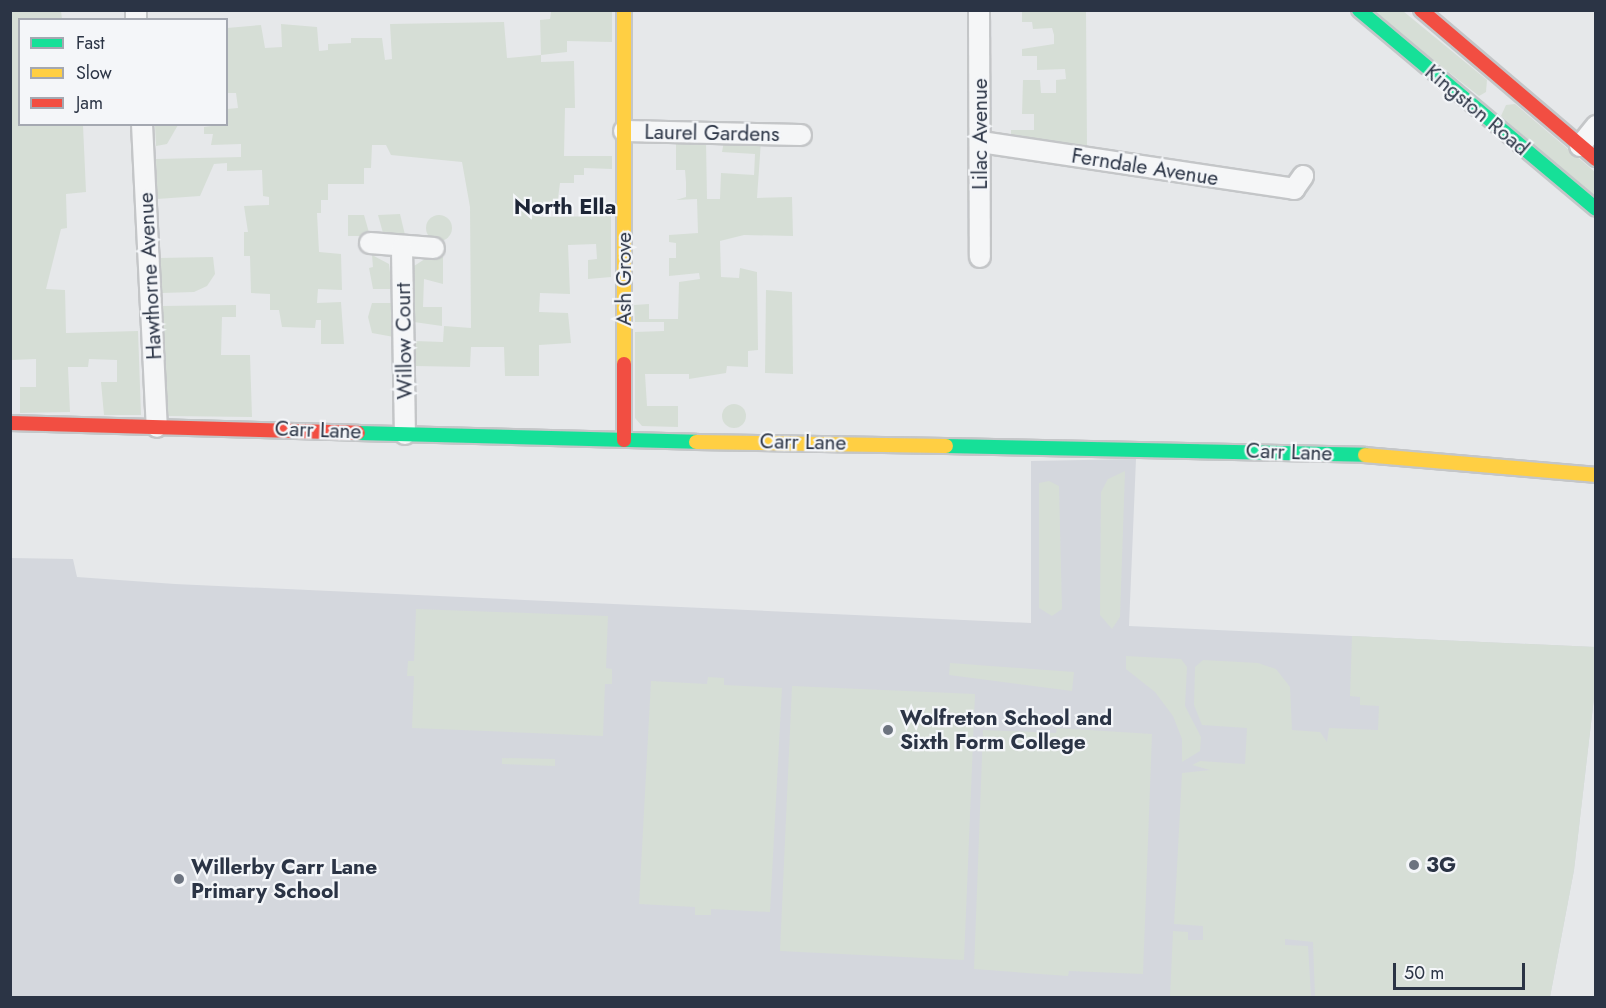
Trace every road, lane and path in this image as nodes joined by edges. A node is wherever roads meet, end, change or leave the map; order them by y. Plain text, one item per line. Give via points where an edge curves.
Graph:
1 (624, 10) edge
2 (979, 10) edge
3 (1359, 10) edge
4 (1421, 10) edge
5 (142, 126) edge
6 (1596, 126) edge
7 (624, 131) junction
8 (801, 135) dead end
9 (981, 142) junction
10 (1580, 146) junction
11 (1596, 159) edge
12 (1303, 176) dead end
13 (1596, 209) edge
14 (370, 243) dead end
15 (402, 248) junction
16 (434, 248) dead end
17 (980, 257) dead end
18 (10, 423) edge
19 (158, 427) junction
20 (405, 434) junction
21 (624, 440) junction
22 (1596, 475) edge

1 - 7 street, Ash Grove
2 - 9 street, Lilac Avenue
3 - 13 street, Kingston Road
4 - 10 street, Kingston Road
5 - 19 street, Hawthorne Avenue
6 - 10 street
7 - 8 street, Laurel Gardens
7 - 21 street, Ash Grove
9 - 12 street, Ferndale Avenue via 1294,189
9 - 17 street, Lilac Avenue
10 - 11 street, Kingston Road
14 - 15 street
15 - 16 street
15 - 20 street, Willow Court
18 - 19 street, Carr Lane
19 - 20 street, Carr Lane
20 - 21 street, Carr Lane
21 - 22 street, Carr Lane via 1344,454

